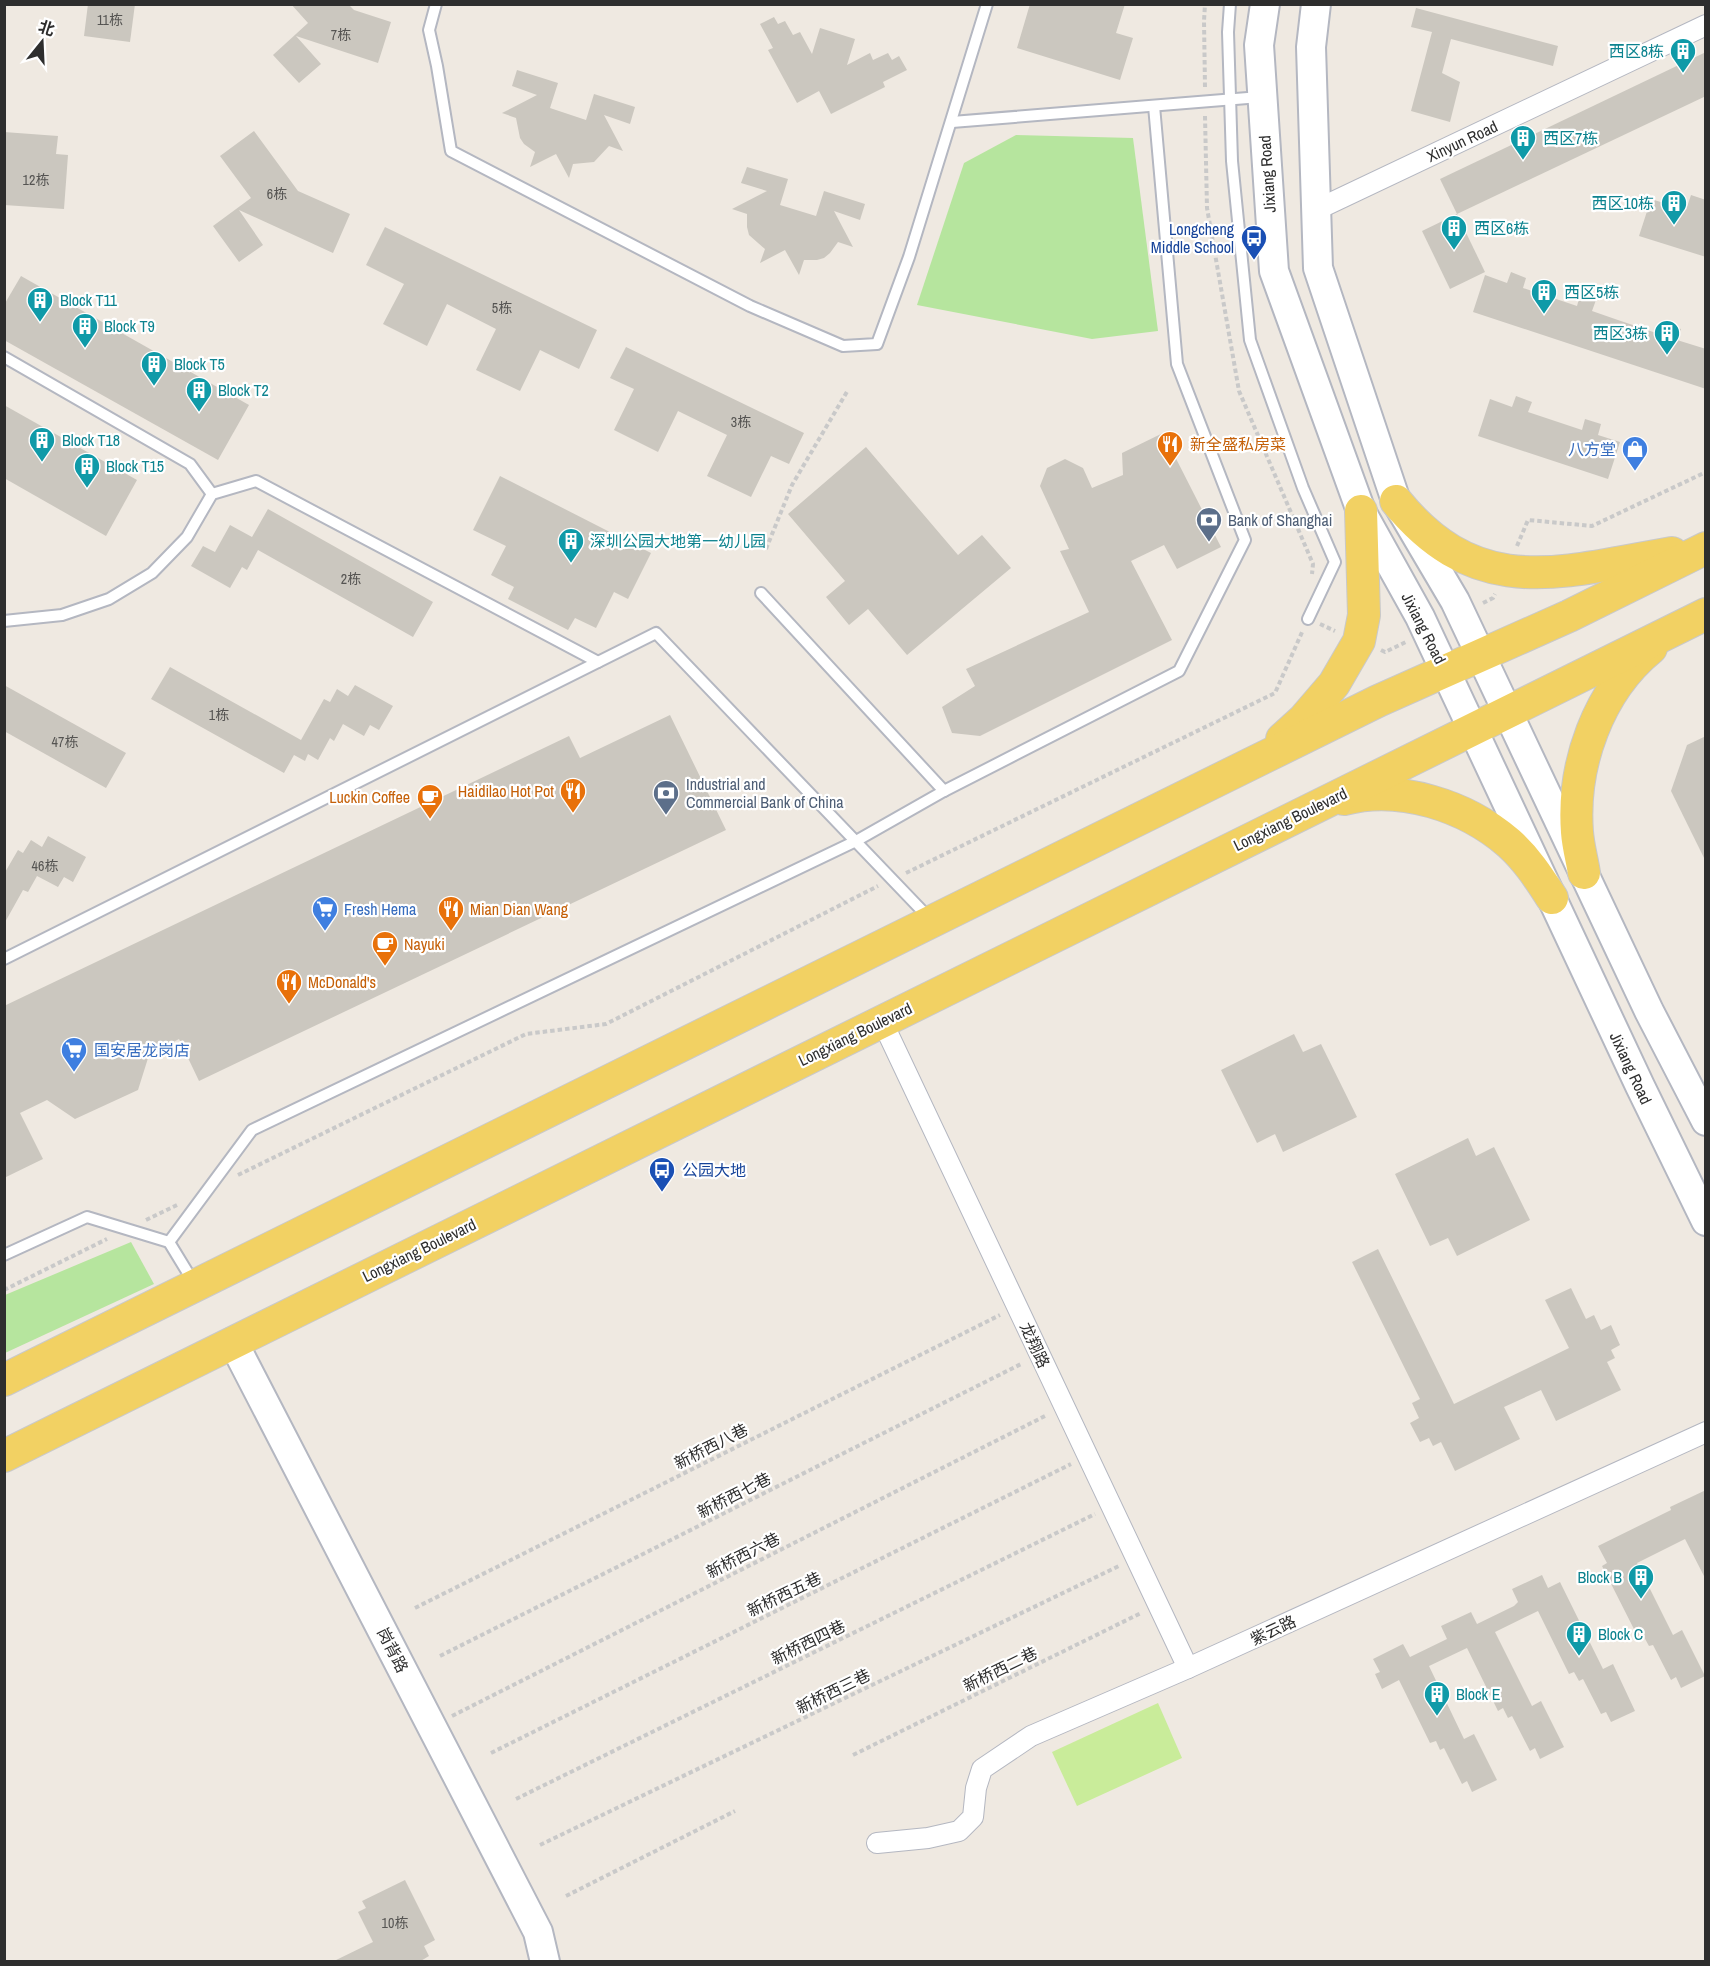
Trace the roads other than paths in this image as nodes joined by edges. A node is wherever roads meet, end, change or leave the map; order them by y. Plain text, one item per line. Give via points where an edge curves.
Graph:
1 (436, 4) edge
2 (987, 4) edge
3 (1230, 4) edge
4 (1265, 4) edge
5 (1316, 4) edge
6 (1706, 25) edge
7 (1262, 97) junction
8 (1230, 100) junction
9 (1154, 106) junction
10 (952, 122) junction
11 (1316, 210) junction
12 (4, 357) edge
13 (212, 494) junction
14 (1396, 501) junction
15 (1361, 511) junction
16 (1706, 548) edge
17 (761, 593) dead end
18 (1706, 614) edge
19 (1308, 619) dead end
20 (4, 621) edge
21 (1675, 628) junction
22 (1480, 655) junction
23 (598, 662) junction
24 (1446, 670) junction
25 (1507, 711) junction
26 (1473, 728) junction
27 (1256, 761) junction
28 (944, 791) junction
29 (1284, 822) junction
30 (856, 841) junction
31 (1584, 873) junction
32 (1552, 898) junction
33 (933, 921) junction
34 (4, 959) edge
35 (882, 1021) junction
36 (1706, 1121) edge
37 (1706, 1221) edge
38 (169, 1242) junction
39 (4, 1256) edge
40 (196, 1286) junction
41 (233, 1342) junction
42 (4, 1380) edge
43 (1706, 1432) edge
44 (4, 1456) edge
45 (1188, 1668) junction
46 (877, 1843) dead end
47 (545, 1962) edge

1 - 10 lane via 429,30 451,151 750,306 843,346 877,344
2 - 10 lane
3 - 8 lane
4 - 7 main road, Jixiang Road via 1259,45
5 - 11 main road via 1311,47
6 - 11 street, Xinyun Road
7 - 8 lane
7 - 15 main road, Jixiang Road via 1274,270
8 - 9 lane
8 - 19 lane via 1232,161 1250,340 1303,488 1335,562
9 - 10 lane
9 - 28 lane via 1177,364 1245,540 1179,671
11 - 14 main road via 1318,268
12 - 13 lane via 190,464
13 - 20 lane via 187,537 152,573 109,599 62,615
13 - 23 lane via 256,481
14 - 16 main road via 1444,547 1464,558 1506,571 1554,573
14 - 22 main road via 1455,601
15 - 24 main road, Jixiang Road
15 - 27 main road via 1364,615 1359,641 1334,684 1305,719
16 - 22 main road
17 - 28 lane
18 - 21 main road, Longxiang Boulevard
21 - 25 main road, Longxiang Boulevard
21 - 31 main road via 1644,653 1618,683 1598,717 1584,755 1577,794 1577,834
22 - 24 main road
22 - 25 main road
23 - 30 lane via 656,633
23 - 34 lane
24 - 26 main road, Jixiang Road
24 - 27 main road
25 - 26 main road, Longxiang Boulevard
25 - 31 main road
26 - 29 main road, Longxiang Boulevard
26 - 32 main road, Jixiang Road
27 - 33 main road
28 - 30 lane
29 - 32 main road via 1349,798 1418,798 1482,823 1510,844
29 - 35 main road, Longxiang Boulevard
30 - 33 lane
30 - 38 lane via 252,1130
31 - 36 main road
32 - 37 main road, Jixiang Road
33 - 40 main road
35 - 41 main road, Longxiang Boulevard
35 - 45 street, 龙翔路
38 - 39 lane via 87,1217
38 - 40 lane
40 - 42 main road
41 - 44 main road, Longxiang Boulevard
41 - 47 main road, 岗背路 via 538,1932
43 - 45 street, 紫云路
45 - 46 street, 紫云路 via 1031,1736 982,1769 973,1817 959,1831

